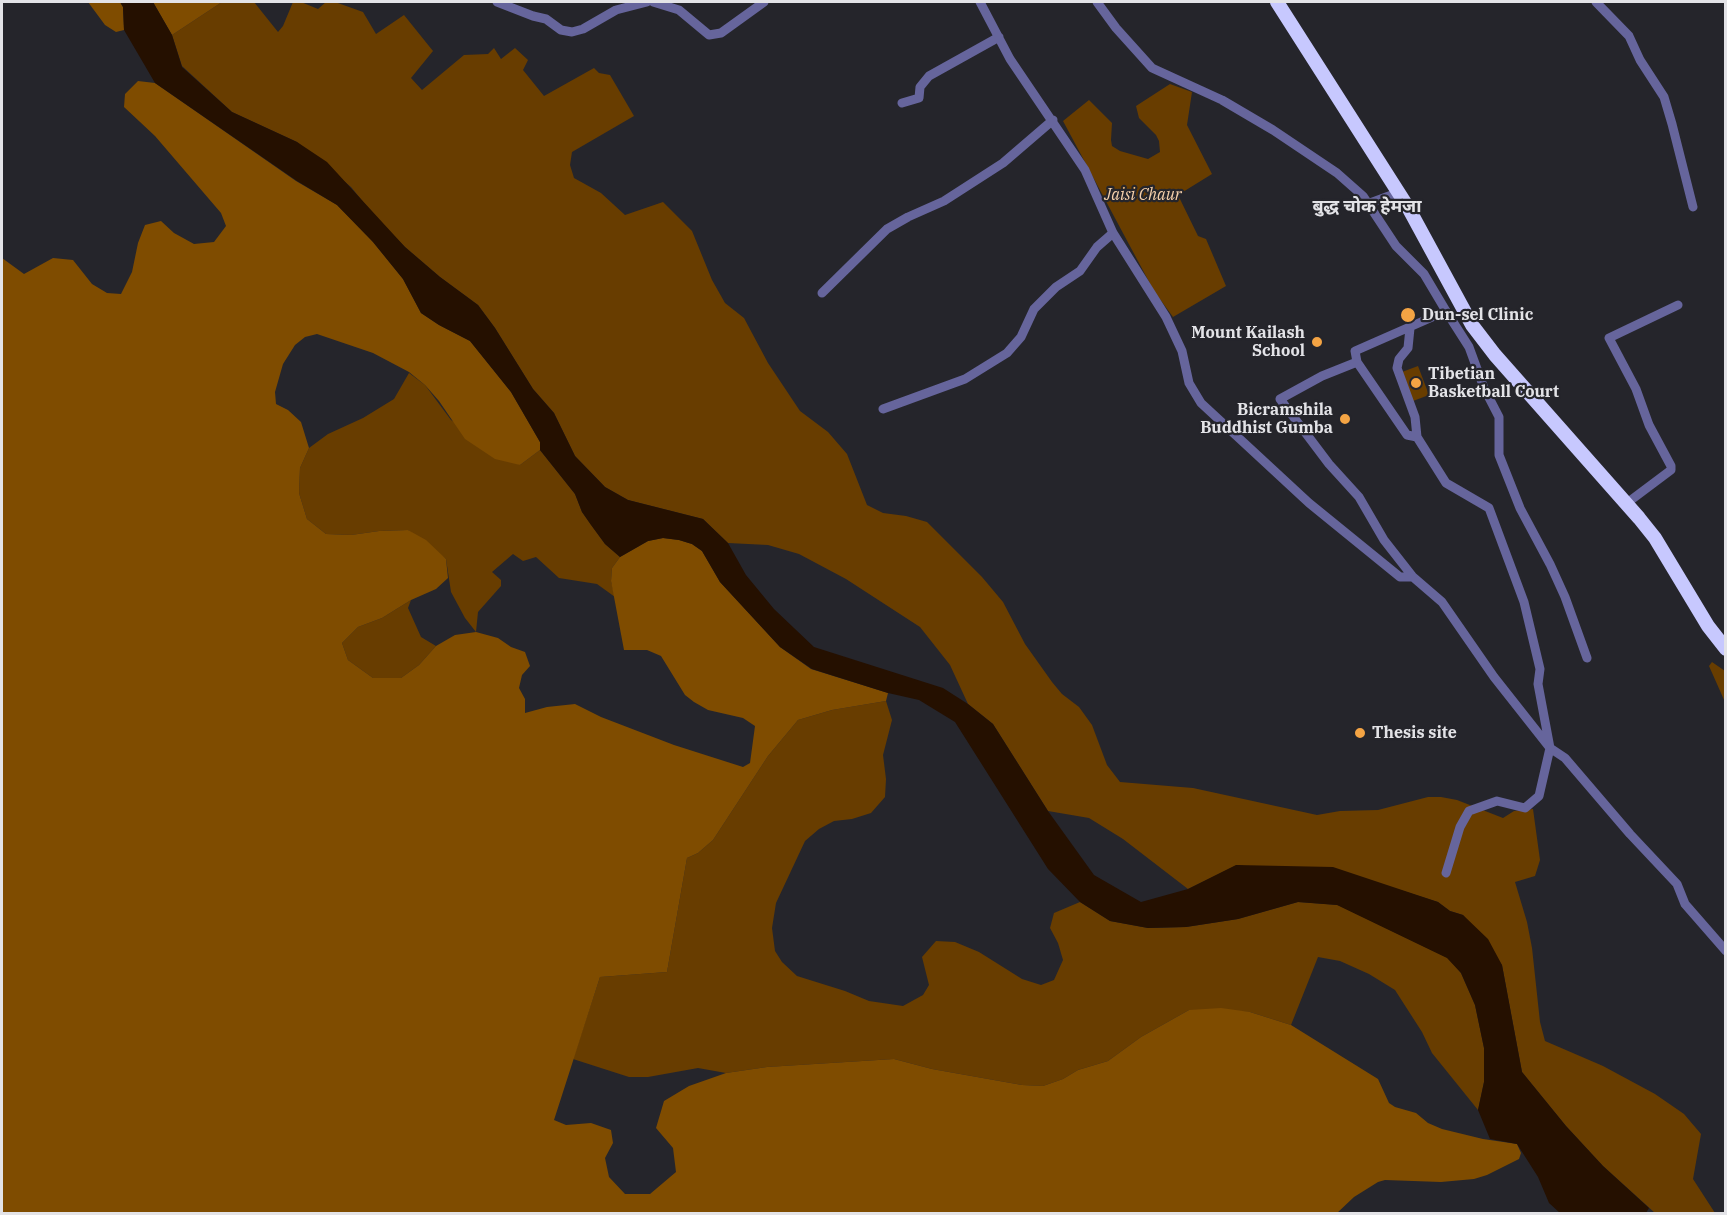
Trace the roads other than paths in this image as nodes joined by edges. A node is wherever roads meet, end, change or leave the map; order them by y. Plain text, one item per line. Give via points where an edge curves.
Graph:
1 (497, 2) edge
2 (647, 2) edge
3 (652, 2) edge
4 (764, 2) edge
5 (980, 2) edge
6 (1097, 2) edge
7 (1277, 2) edge
8 (1596, 2) edge
9 (999, 37) junction
10 (902, 103) dead end
11 (1053, 120) junction
12 (1397, 193) junction
13 (1370, 203) junction
14 (1693, 207) dead end
15 (1113, 233) junction
16 (822, 293) dead end
17 (1678, 305) dead end
18 (1446, 310) junction
19 (1410, 328) junction
20 (1357, 362) junction
21 (883, 409) dead end
22 (1417, 437) junction
23 (1627, 502) junction
24 (1413, 577) junction
25 (1725, 649) edge
26 (1587, 658) dead end
27 (1550, 748) junction
28 (1446, 873) dead end
29 (1725, 951) edge

1 - 2 street via 572,32 616,10
3 - 4 street via 679,10 709,35 721,33
5 - 9 street
6 - 13 street via 1152,68 1222,100 1273,130 1337,173
7 - 12 highway
8 - 14 street via 1629,36 1664,97
9 - 10 street via 929,76 920,87 919,98
9 - 11 street
11 - 15 street via 1085,170
11 - 16 street via 1004,163 944,201 887,229
12 - 13 street
12 - 23 highway via 1487,345
13 - 18 street via 1396,246 1424,274
15 - 21 street via 1080,271 1034,309 1021,337 1007,353 965,379
15 - 24 street via 1166,317 1182,351 1189,383 1201,403 1310,503 1400,577
17 - 23 street via 1609,338 1671,466 1671,470
18 - 19 street
18 - 26 street via 1469,347 1499,417 1499,455 1520,508 1550,564
19 - 20 street via 1355,351
19 - 22 street via 1408,348 1397,368 1415,417
20 - 22 street via 1407,435
20 - 24 street via 1280,399 1359,497 1384,540
22 - 27 street via 1446,483 1489,508 1524,602 1540,669 1538,684
23 - 25 highway
24 - 27 street via 1442,602
27 - 28 street via 1539,796 1525,808 1497,801 1469,811 1460,826
27 - 29 street via 1565,758 1677,884 1685,904

